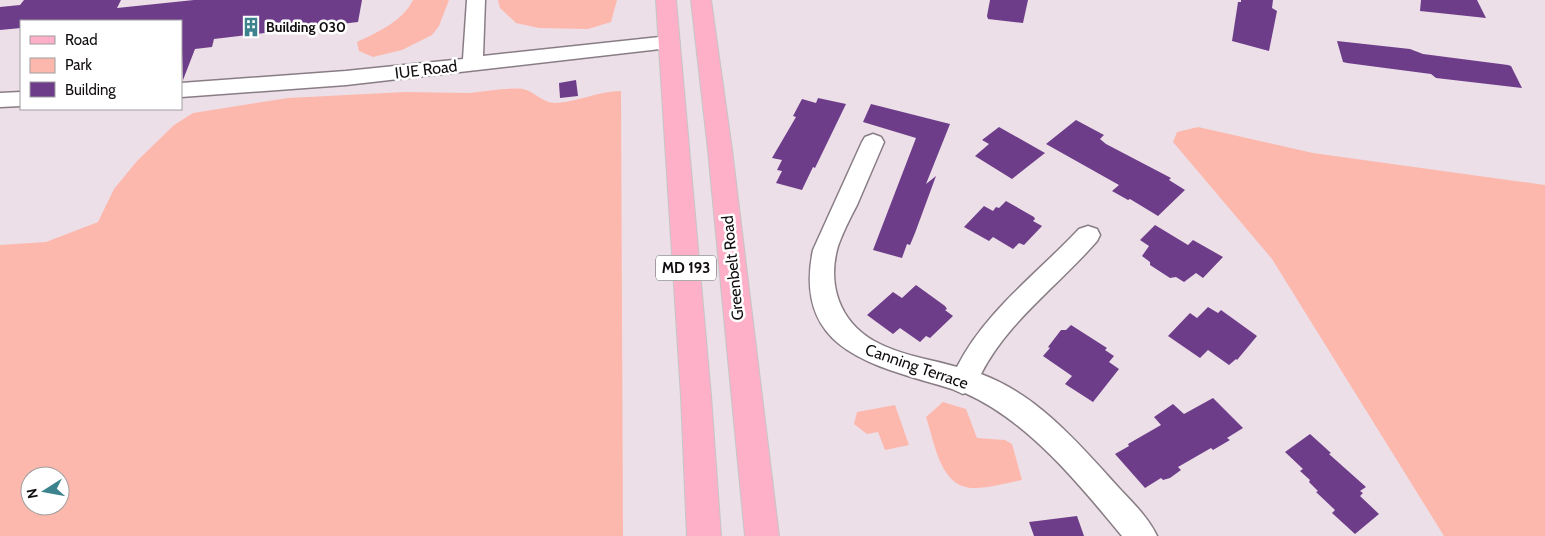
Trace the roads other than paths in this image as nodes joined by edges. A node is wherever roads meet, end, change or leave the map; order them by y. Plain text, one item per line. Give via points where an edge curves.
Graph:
1 (476, 0) edge
2 (666, 0) edge
3 (701, 0) edge
4 (669, 42) junction
5 (473, 64) junction
6 (182, 90) edge
7 (20, 99) edge
8 (0, 100) edge
9 (873, 142) dead end
10 (1088, 235) dead end
11 (963, 382) junction
12 (704, 536) edge
13 (762, 536) edge
14 (1142, 536) edge

1 - 5 street
2 - 4 main road, MD 193
3 - 13 main road, Greenbelt Road / MD 193
4 - 5 street, IUE Road
4 - 12 main road, MD 193
5 - 6 street, IUE Road via 346,78
7 - 8 street
9 - 11 street, Canning Terrace via 825,248 821,268 827,310 839,329 859,346 880,356
10 - 11 street via 996,330
11 - 14 street, Canning Terrace via 987,389 1009,402 1044,430

